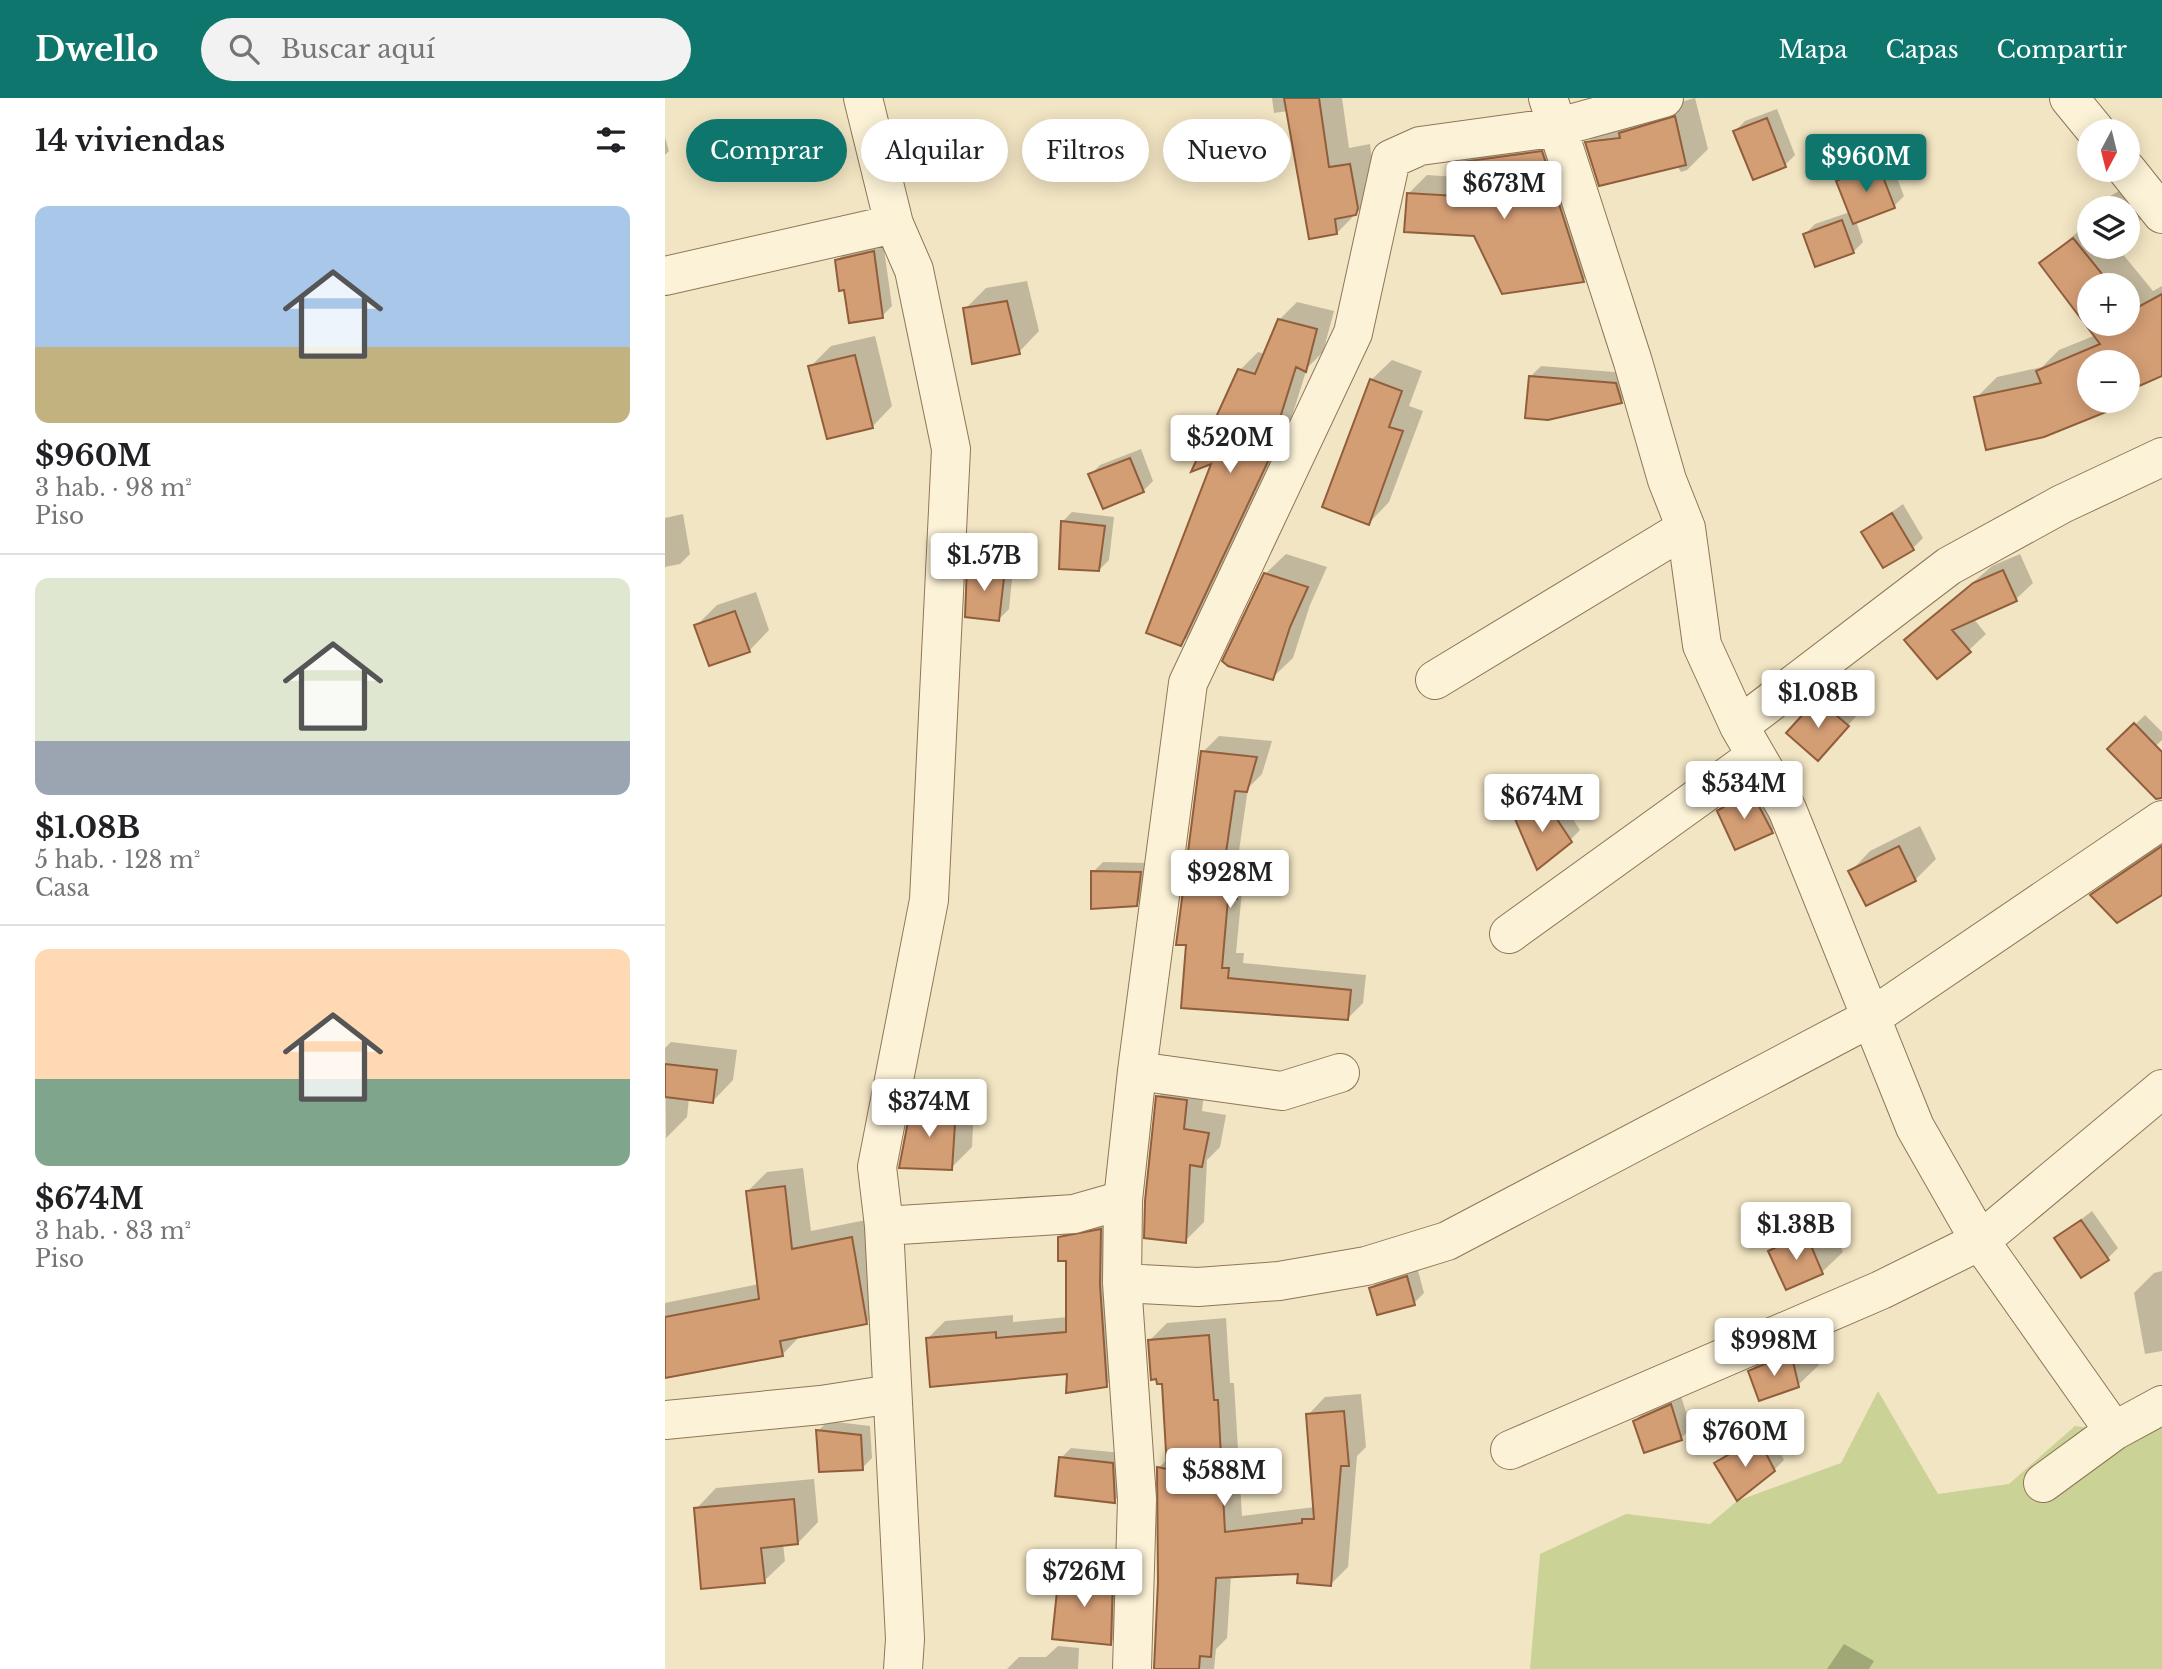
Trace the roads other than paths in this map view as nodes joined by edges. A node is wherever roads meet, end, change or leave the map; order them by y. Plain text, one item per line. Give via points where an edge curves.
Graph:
1 (863, 98) edge
2 (1664, 98) edge
3 (2069, 98) edge
4 (1553, 113) edge
5 (2086, 119) edge
6 (2140, 168) edge
7 (2162, 214) edge
8 (894, 224) junction
9 (665, 276) edge
10 (2162, 457) edge
11 (1686, 528) junction
12 (1435, 680) dead end
13 (1748, 741) junction
14 (2162, 820) edge
15 (1509, 934) dead end
16 (1872, 1017) junction
17 (1137, 1071) junction
18 (1340, 1073) dead end
19 (2162, 1089) edge
20 (1123, 1199) junction
21 (884, 1226) junction
22 (1980, 1241) junction
23 (1122, 1283) junction
24 (892, 1394) junction
25 (2162, 1405) edge
26 (665, 1420) edge
27 (2114, 1431) junction
28 (1510, 1450) dead end
29 (2043, 1483) dead end
30 (903, 1669) edge
31 (1132, 1669) edge

1 - 8 street
2 - 4 street
3 - 5 street
4 - 11 street
4 - 17 street via 1420,146 1391,159 1353,333 1188,683
6 - 7 street
8 - 9 street
8 - 21 street via 915,270 951,449 929,900 877,1167
10 - 13 street via 2062,504 1949,566
11 - 12 street
11 - 13 street via 1702,645
13 - 15 street
13 - 16 street via 1787,809
14 - 16 street
16 - 22 street via 1915,1126
16 - 23 street via 1447,1241 1366,1266 1279,1281 1198,1287
17 - 18 street via 1282,1091
17 - 20 street
19 - 22 street
20 - 21 street via 1075,1214
20 - 23 street
21 - 24 street
22 - 27 street
22 - 28 street via 1881,1290
23 - 31 street via 1137,1499
24 - 26 street
24 - 30 street
25 - 27 street
27 - 29 street

